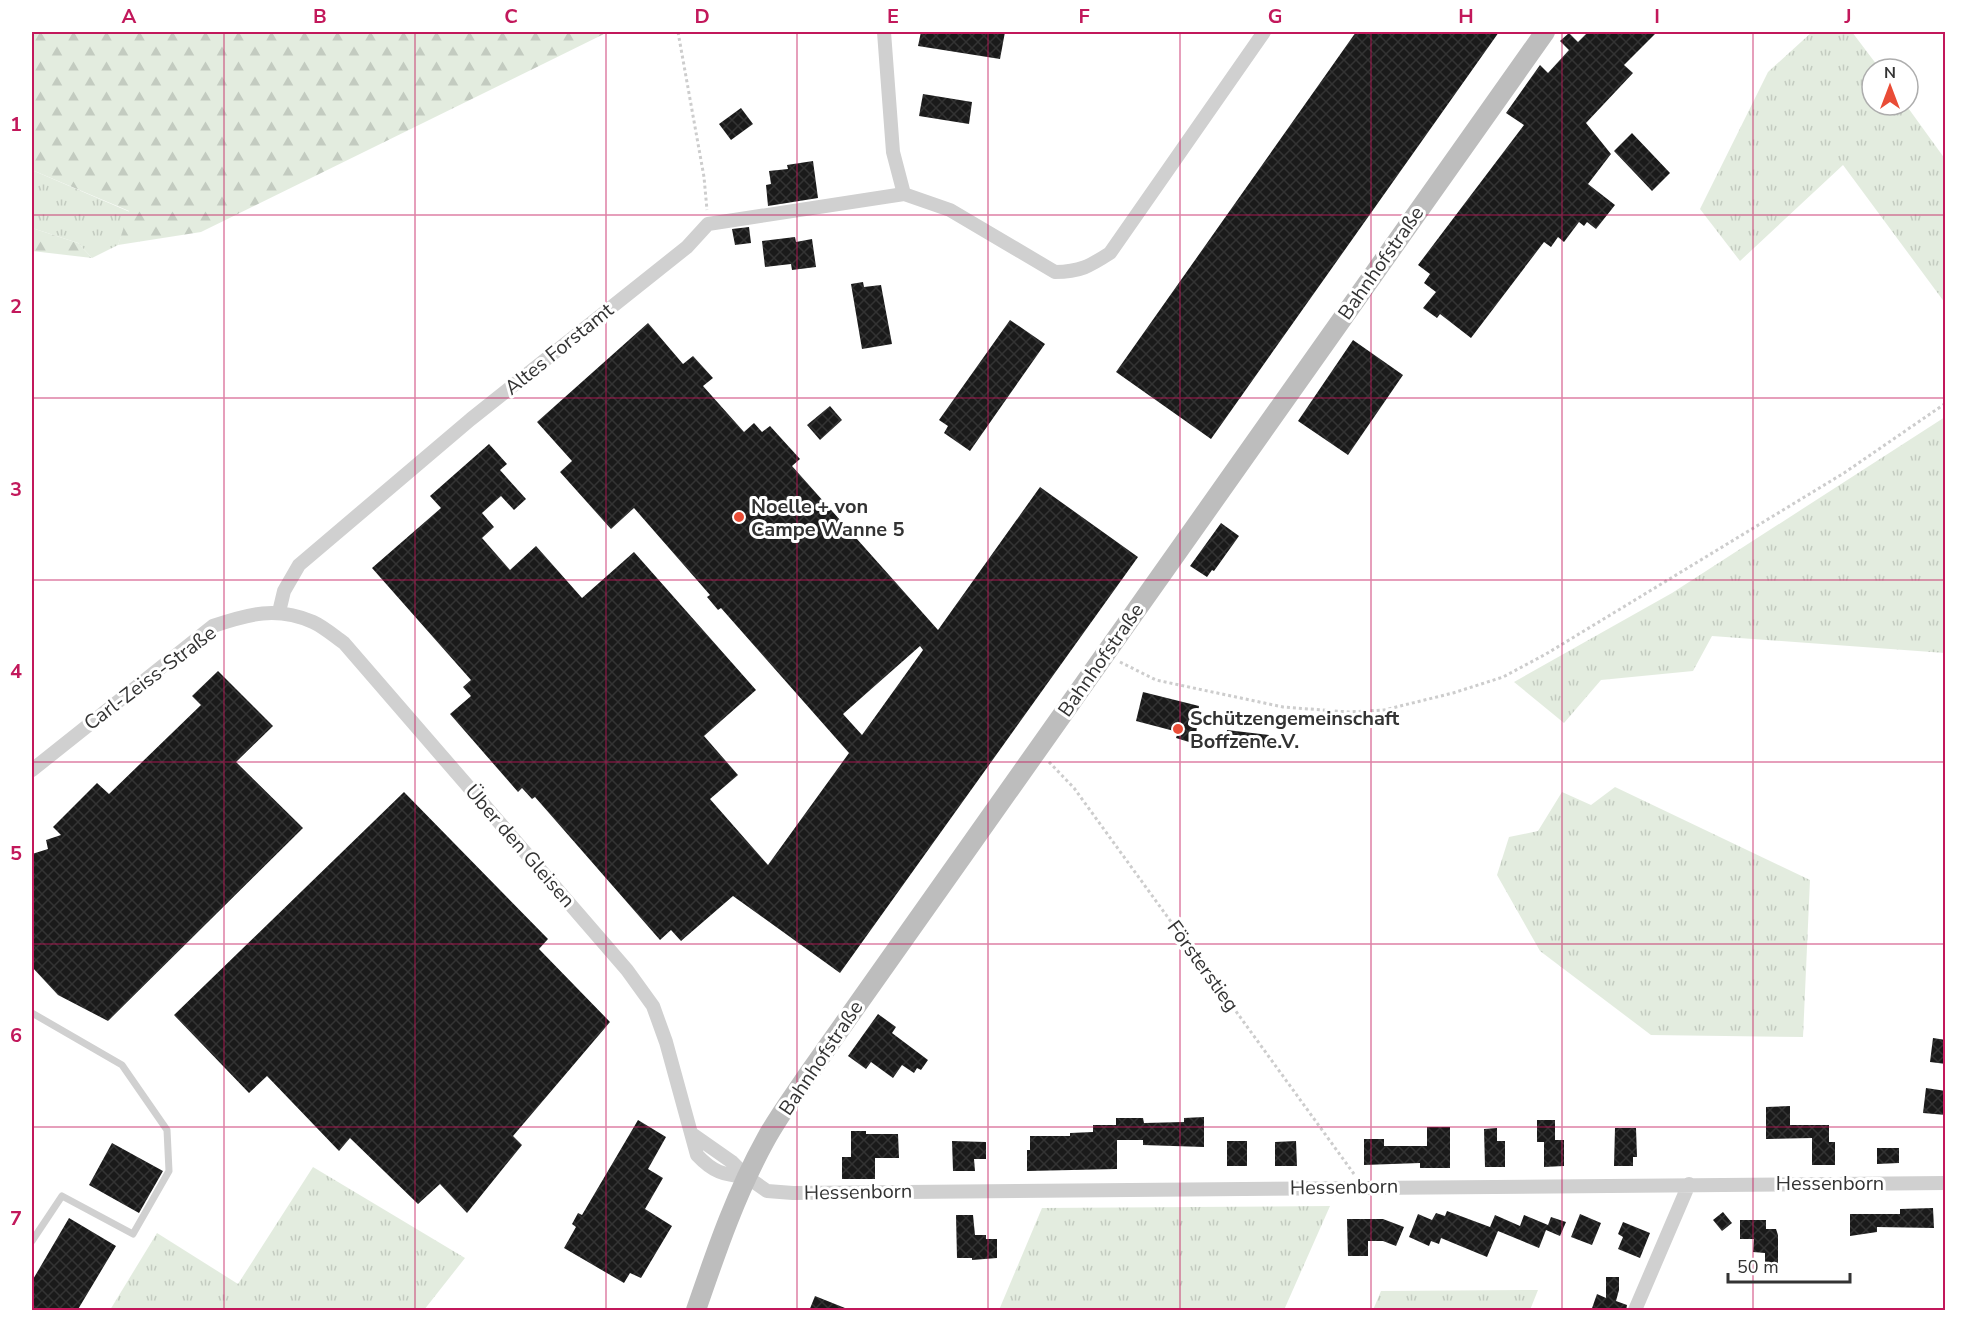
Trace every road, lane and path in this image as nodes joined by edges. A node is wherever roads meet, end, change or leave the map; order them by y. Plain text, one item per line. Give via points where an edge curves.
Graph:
1 (678, 32) edge
2 (884, 32) edge
3 (1264, 32) edge
4 (1545, 32) edge
5 (904, 194) junction
6 (708, 224) junction
7 (1946, 403) edge
8 (279, 612) junction
9 (1104, 655) junction
10 (1038, 750) junction
11 (32, 770) edge
12 (32, 1013) edge
13 (747, 1177) junction
14 (1946, 1183) edge
15 (1689, 1184) junction
16 (1364, 1187) junction
17 (32, 1241) edge
18 (696, 1311) edge
19 (1635, 1311) edge

1 - 6 path via 704,177
2 - 5 street via 893,152
3 - 5 street via 1110,253 1088,268 1055,272 950,210
4 - 9 main road, Bahnhofstraße
5 - 6 street
6 - 8 street, Altes Forstamt via 687,247 476,415 299,565 284,591
7 - 9 path via 1844,472 1546,654 1503,676 1453,693 1384,710 1350,712 1283,707 1156,680
8 - 11 street, Carl-Zeiss-Straße via 248,615 213,626
8 - 13 street, Über den Gleisen via 314,622 344,643 627,970 654,1006 692,1134
9 - 10 main road, Bahnhofstraße
10 - 13 main road, Bahnhofstraße via 807,1076 767,1137
10 - 16 path, Försterstieg via 1074,788
12 - 17 lane via 122,1065 167,1130 169,1171 134,1234 62,1196
13 - 16 street, Hessenborn via 767,1191 793,1193
13 - 18 main road, Bahnhofstraße via 722,1234
14 - 15 street, Hessenborn
15 - 16 street, Hessenborn
15 - 19 street

